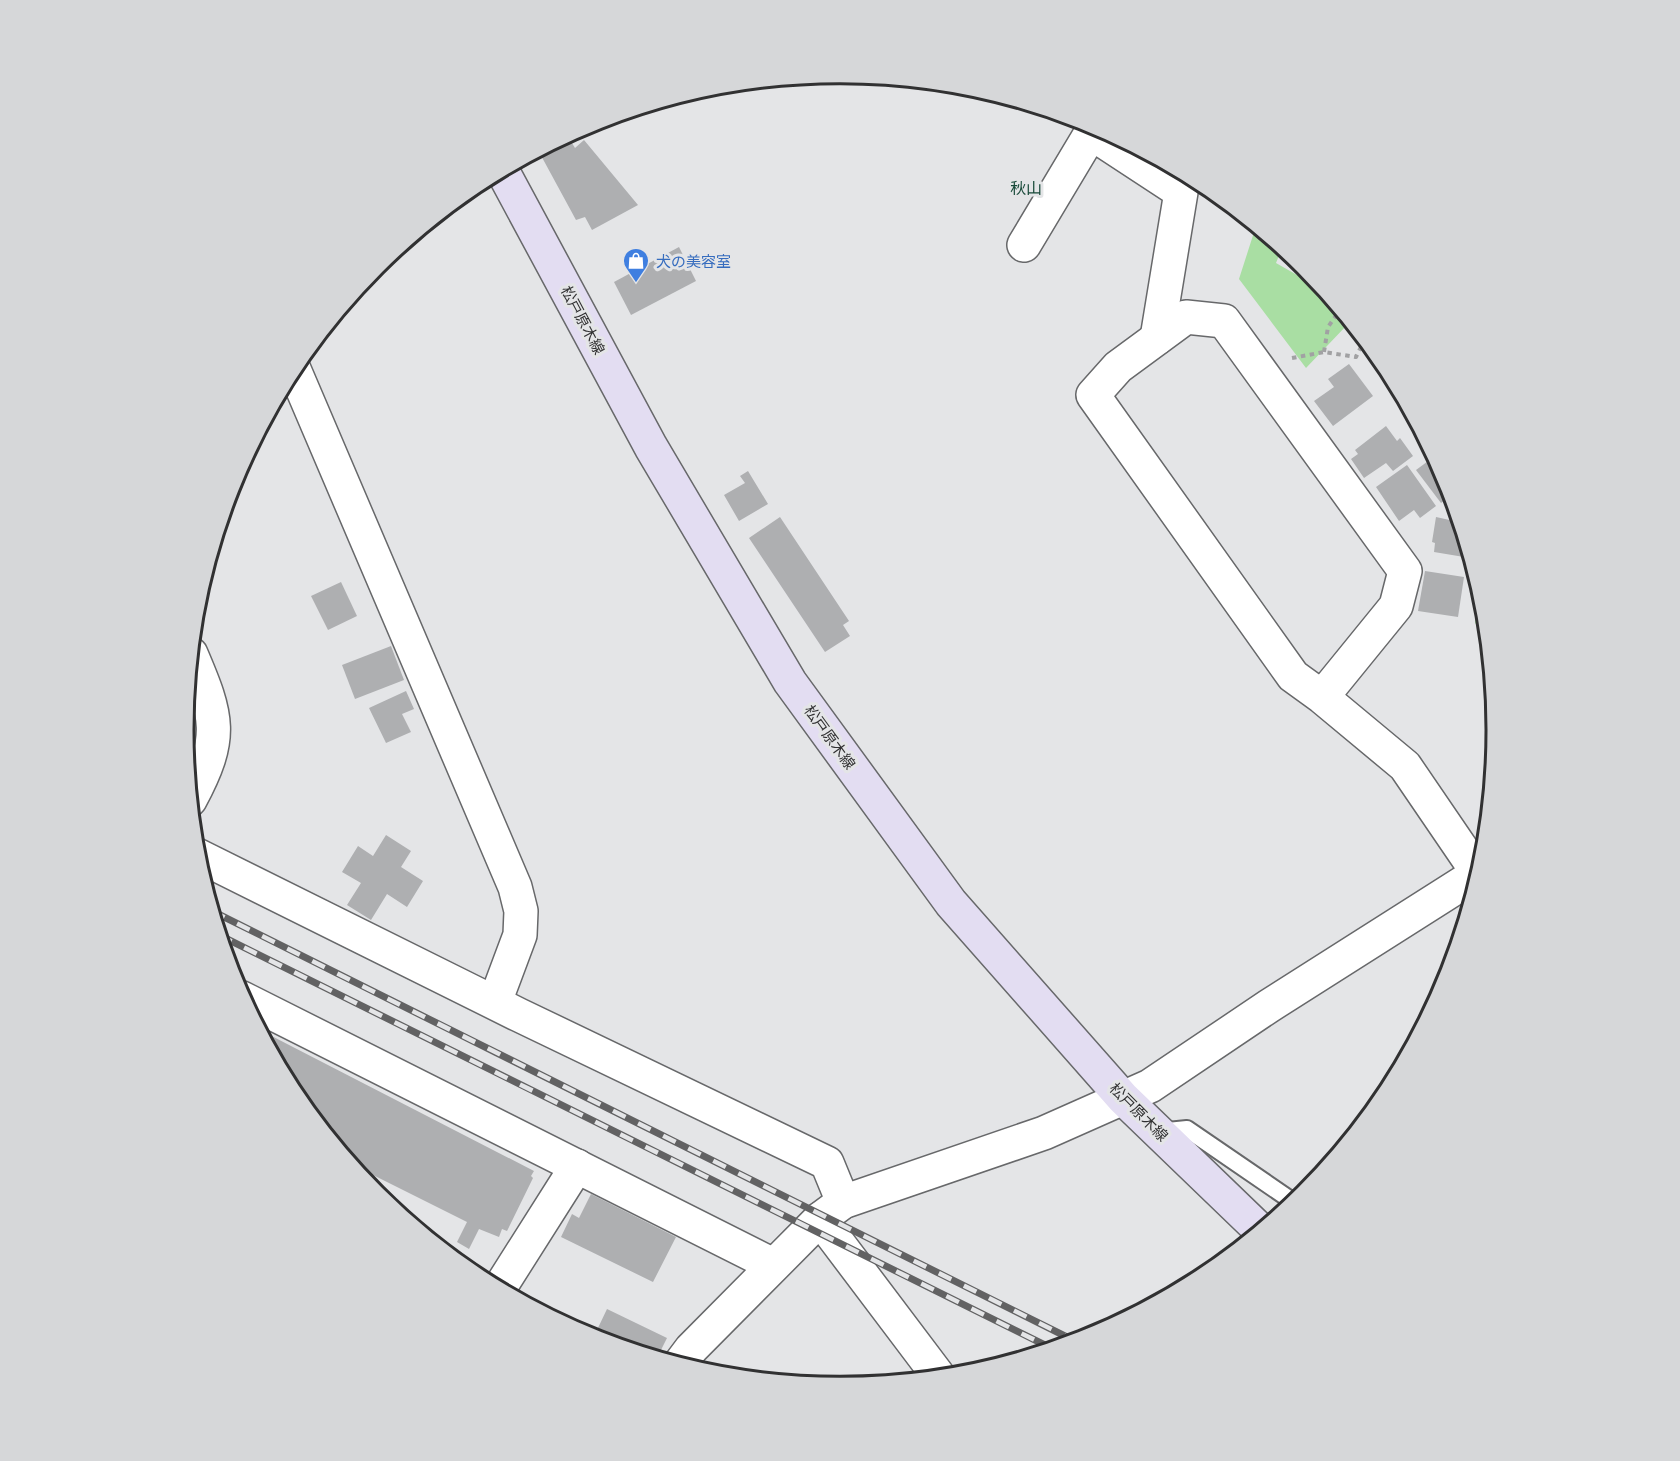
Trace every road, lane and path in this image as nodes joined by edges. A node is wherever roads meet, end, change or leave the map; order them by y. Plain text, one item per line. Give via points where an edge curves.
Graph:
1 (1090, 134) edge
2 (1101, 139) edge
3 (506, 178) edge
4 (1024, 245) dead end
5 (1336, 316) edge
6 (1157, 338) junction
7 (1362, 349) edge
8 (1324, 352) junction
9 (1291, 358) dead end
10 (298, 378) edge
11 (197, 669) edge
12 (1322, 697) junction
13 (196, 788) edge
14 (207, 860) edge
15 (1472, 866) edge
16 (1468, 881) edge
17 (495, 1002) junction
18 (255, 1004) edge
19 (1123, 1098) junction
20 (1158, 1132) junction
21 (577, 1166) junction
22 (1287, 1197) edge
23 (832, 1211) junction
24 (1255, 1226) edge
25 (773, 1265) junction
26 (504, 1282) edge
27 (685, 1358) edge
28 (935, 1369) edge

1 - 4 street
2 - 6 street via 1181,192
3 - 19 main road, 松戸原木線 via 651,447 790,681 951,903
5 - 8 path via 1328,327
6 - 12 street via 1118,367 1093,395 1293,676
6 - 12 street via 1186,317 1224,321 1405,571 1396,606
7 - 8 path via 1356,357
8 - 9 path
10 - 17 street via 515,887 521,911 520,934
11 - 13 street via 208,694 214,724 213,747
12 - 15 street via 1405,766
14 - 17 street
16 - 19 street via 1150,1086
17 - 23 street via 827,1163
18 - 21 street
19 - 20 main road, 松戸原木線
19 - 23 street via 1044,1133
20 - 22 lane via 1187,1129
20 - 24 main road, 松戸原木線
21 - 25 street
21 - 26 street
23 - 25 street
23 - 28 street
25 - 27 street

